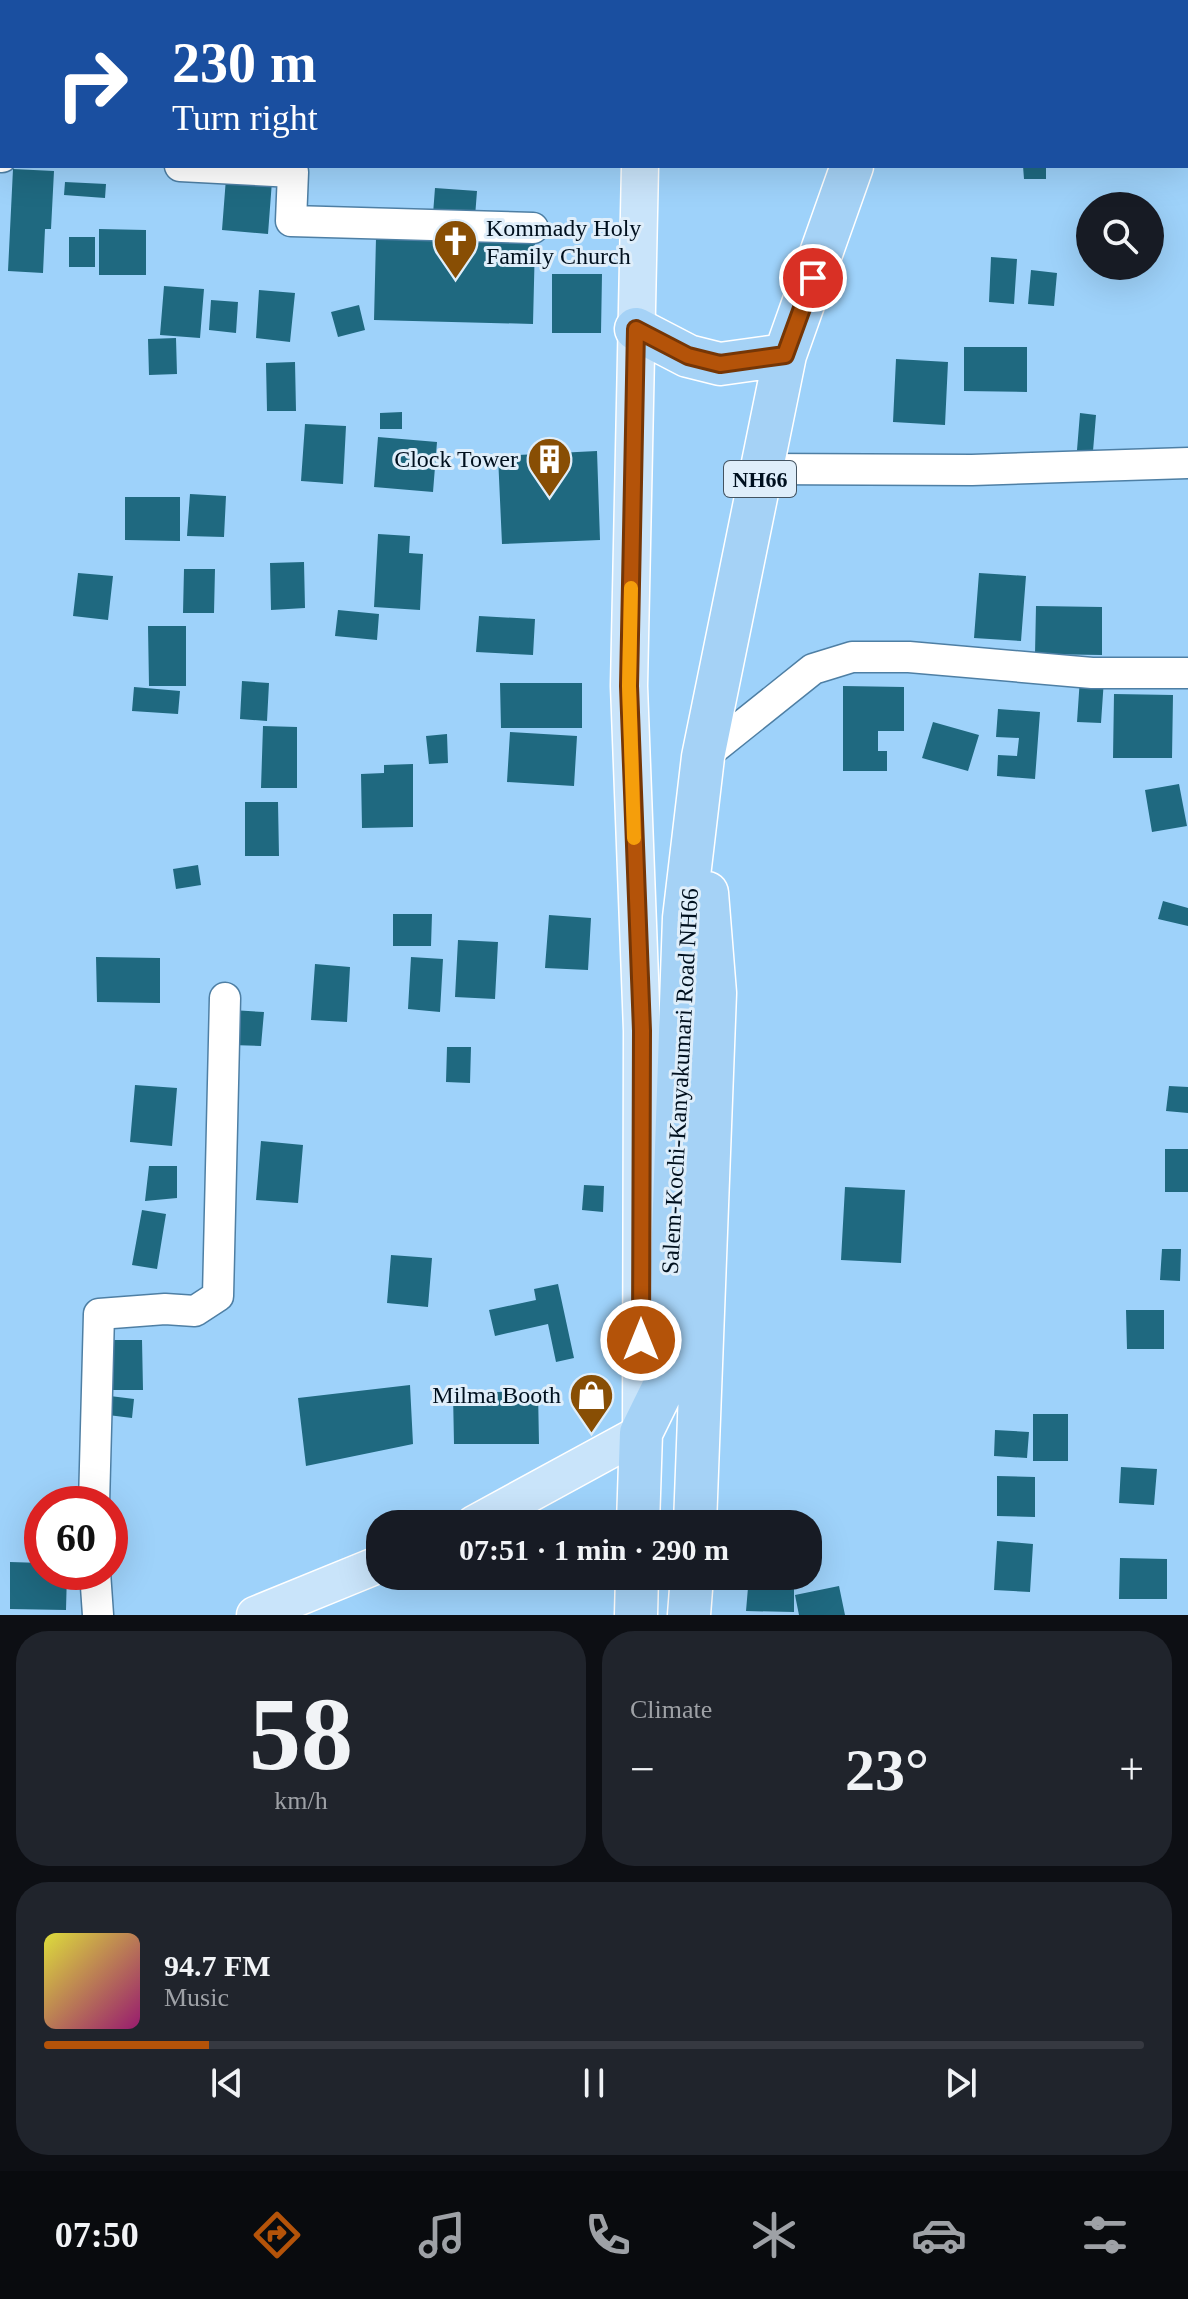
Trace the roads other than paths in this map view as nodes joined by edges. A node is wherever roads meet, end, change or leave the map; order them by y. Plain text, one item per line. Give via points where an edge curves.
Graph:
1 (218, 168) edge
2 (640, 168) edge
3 (851, 168) edge
4 (533, 228) dead end
5 (636, 329) junction
6 (785, 355) junction
7 (1188, 463) edge
8 (762, 469) junction
9 (1188, 673) edge
10 (703, 757) junction
11 (700, 800) junction
12 (225, 998) dead end
13 (701, 1432) junction
14 (641, 1433) junction
15 (94, 1486) edge
16 (500, 1510) edge
17 (638, 1510) edge
18 (696, 1510) edge
19 (366, 1570) edge
20 (96, 1590) edge
21 (637, 1590) edge
22 (691, 1590) edge
23 (98, 1615) edge
24 (255, 1615) edge
25 (636, 1615) edge
26 (689, 1615) edge

1 - 4 street via 293,172 291,221
2 - 5 main road
3 - 6 highway, Salem-Kochi-Kanyakumari Road NH66 / NH66
5 - 6 highway via 688,356 720,364
5 - 14 main road via 629,686 642,1031
6 - 8 highway, Salem-Kochi-Kanyakumari Road NH66 / NH66
7 - 8 street
8 - 10 highway, Salem-Kochi-Kanyakumari Road NH66 / NH66
9 - 10 street via 1092,673 852,657 813,669
10 - 11 highway, Salem-Kochi-Kanyakumari Road NH66 / NH66
11 - 13 highway, NH66 via 715,993
11 - 14 highway, Salem-Kochi-Kanyakumari Road NH66 / NH66 via 684,918 668,1378
12 - 15 street via 218,1296 195,1311 99,1314
13 - 14 highway
13 - 18 highway, NH66
14 - 16 main road
14 - 17 highway, NH66
19 - 24 main road
20 - 23 street
21 - 25 highway
22 - 26 highway

